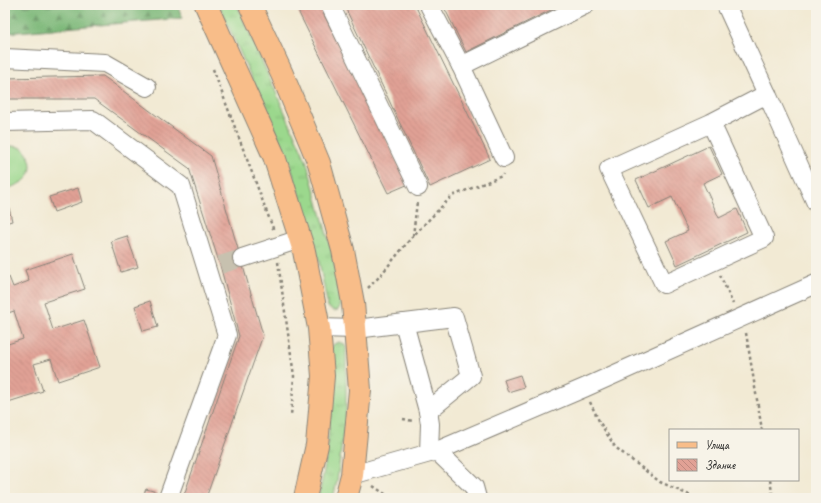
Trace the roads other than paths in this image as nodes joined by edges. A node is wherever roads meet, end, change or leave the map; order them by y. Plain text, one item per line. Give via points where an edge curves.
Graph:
1 (206, 5) edge
2 (250, 5) edge
3 (330, 5) edge
4 (429, 5) edge
5 (586, 5) edge
6 (726, 5) edge
7 (5, 58) edge
8 (461, 66) junction
9 (147, 87) dead end
10 (767, 94) junction
11 (5, 122) edge
12 (711, 123) junction
13 (504, 158) road end
14 (418, 187) road end
15 (816, 203) edge
16 (300, 239) junction
17 (242, 258) tunnel mouth
18 (816, 284) edge
19 (404, 323) junction
20 (319, 328) junction
21 (356, 329) junction
22 (428, 411) junction
23 (433, 452) junction
24 (360, 479) junction
25 (168, 498) edge
26 (305, 498) edge
27 (346, 498) edge
28 (477, 498) edge

1 - 16 main road via 274,156
2 - 21 main road via 319,163 343,250
3 - 14 street
4 - 8 street
5 - 8 street
6 - 10 street
7 - 9 street via 105,63
8 - 13 street
10 - 12 street
10 - 15 street
11 - 25 street via 93,120 181,186 213,267 227,335
12 - 12 street via 764,238 664,284 609,169
16 - 17 street
16 - 20 main road
18 - 23 street via 738,311 584,388
19 - 21 street
19 - 22 street
19 - 22 street via 454,317 471,376
20 - 21 street
20 - 26 main road via 323,376 317,445
21 - 24 main road via 360,390
22 - 23 street
23 - 24 street
23 - 28 street via 474,487
24 - 27 main road

